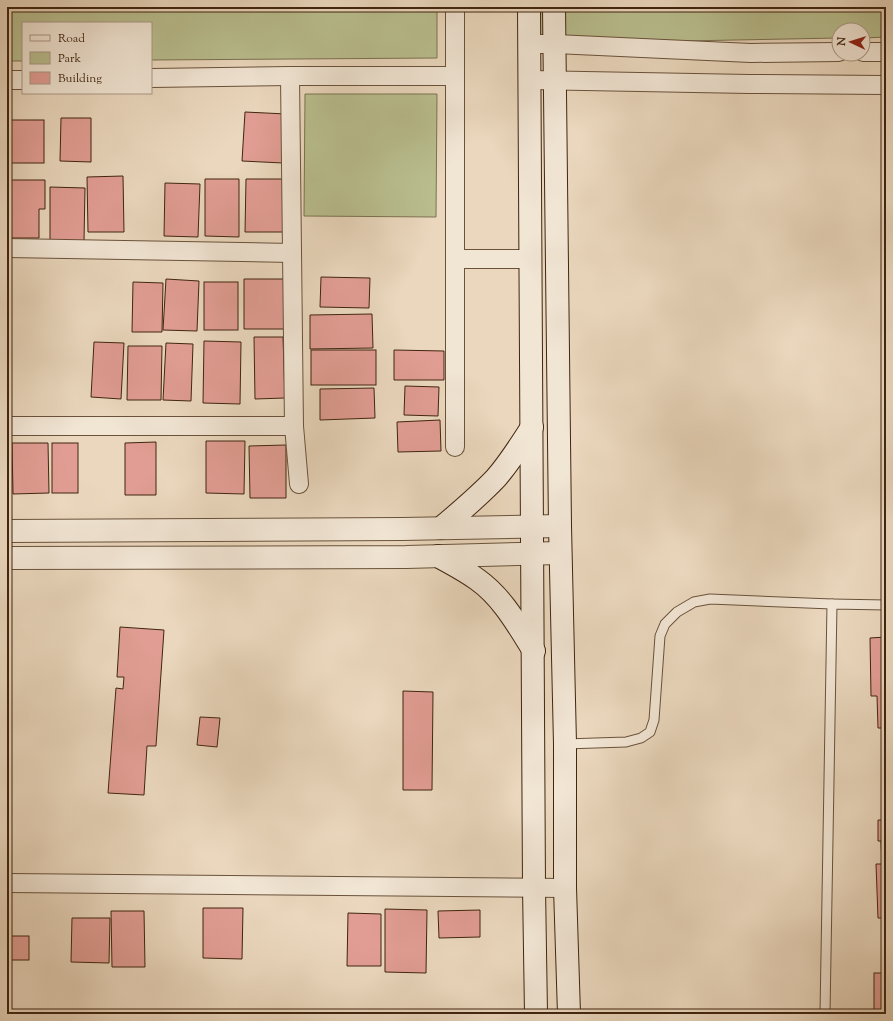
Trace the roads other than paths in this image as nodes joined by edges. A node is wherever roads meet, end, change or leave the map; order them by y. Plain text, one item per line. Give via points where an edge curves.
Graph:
1 (455, 7) edge
2 (530, 7) edge
3 (554, 7) edge
4 (530, 44) junction
5 (555, 44) junction
6 (831, 52) edge
7 (871, 52) edge
8 (886, 52) edge
9 (290, 76) junction
10 (455, 76) junction
11 (152, 78) edge
12 (7, 80) edge
13 (22, 80) edge
14 (530, 80) junction
15 (555, 80) junction
16 (886, 85) edge
17 (7, 248) edge
18 (292, 253) junction
19 (455, 259) junction
20 (531, 259) junction
21 (7, 426) edge
22 (294, 426) junction
23 (532, 427) junction
24 (455, 447) dead end
25 (299, 484) dead end
26 (533, 526) junction
27 (560, 526) junction
28 (441, 528) junction
29 (388, 529) junction
30 (151, 530) junction
31 (7, 531) edge
32 (560, 553) junction
33 (533, 554) junction
34 (438, 556) junction
35 (386, 557) junction
36 (7, 558) edge
37 (150, 558) junction
38 (832, 604) junction
39 (886, 605) edge
40 (534, 651) junction
41 (565, 744) junction
42 (7, 883) edge
43 (534, 887) junction
44 (565, 888) junction
45 (536, 1014) edge
46 (569, 1014) edge
47 (825, 1014) edge

1 - 10 street
2 - 4 main road
3 - 5 main road
4 - 5 street
4 - 14 main road
5 - 6 street via 751,53
5 - 15 main road
7 - 8 street
9 - 10 street
9 - 11 street
9 - 18 street
10 - 19 street
12 - 13 street
14 - 15 street
14 - 20 main road
15 - 16 street
15 - 27 main road
17 - 18 street
18 - 22 street
19 - 20 street
19 - 24 street
20 - 23 main road
21 - 22 street
22 - 25 street
23 - 26 main road
23 - 28 main road via 513,457 496,477
26 - 27 main road
26 - 28 main road
26 - 33 main road
27 - 32 main road
28 - 29 main road
29 - 30 main road
29 - 35 main road
30 - 31 main road
30 - 37 main road
32 - 33 main road
32 - 41 main road
33 - 34 main road
33 - 40 main road
34 - 35 main road
34 - 40 main road via 479,581 491,592 511,615
35 - 37 main road
36 - 37 main road
38 - 39 lane
38 - 41 lane via 710,599 694,602 677,612 665,624 660,636 654,720 650,732 641,738 626,742
38 - 47 lane
40 - 43 main road
41 - 44 main road
42 - 43 street
43 - 44 street
43 - 45 main road
44 - 46 main road

